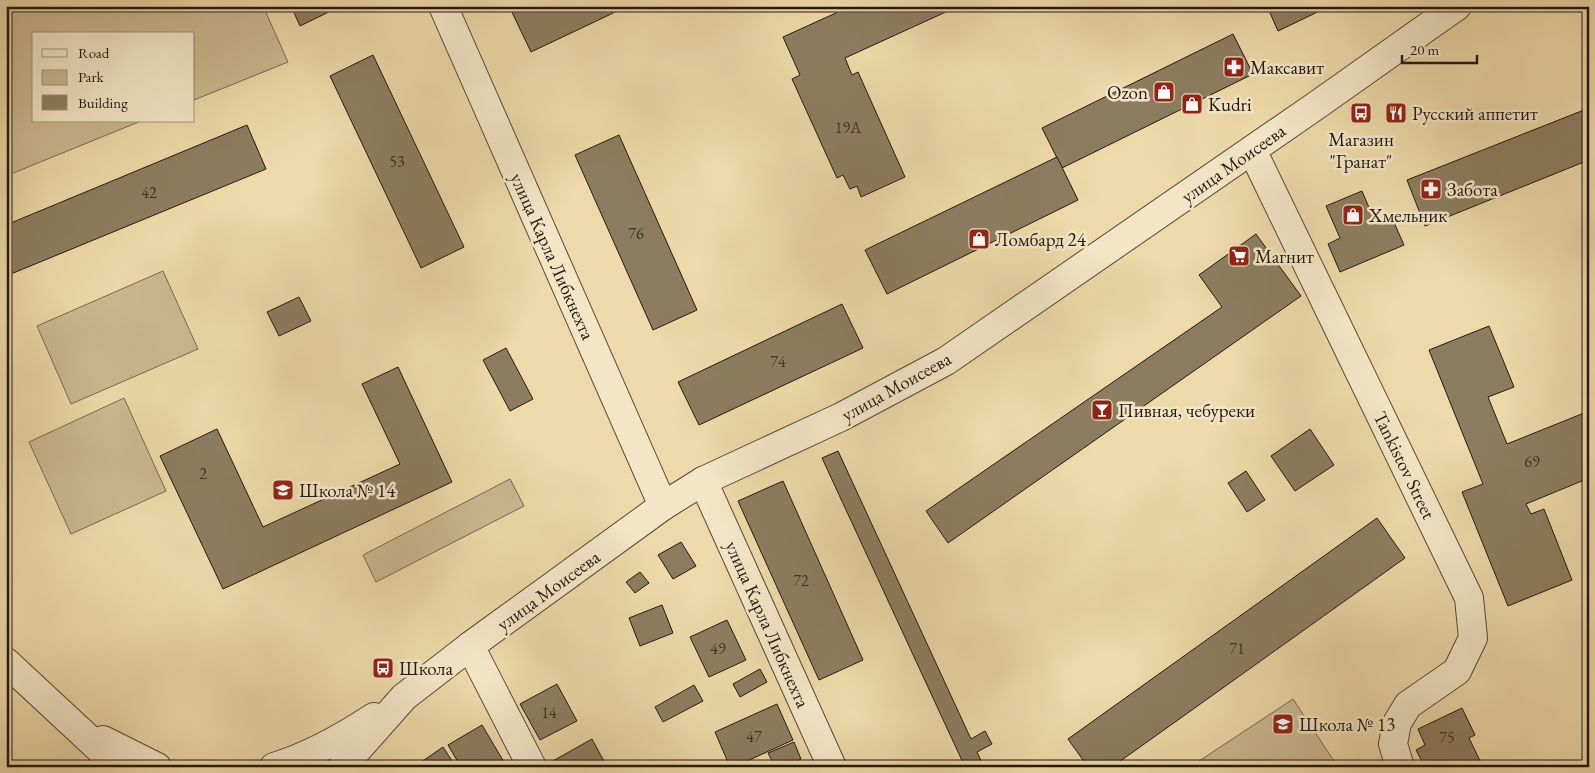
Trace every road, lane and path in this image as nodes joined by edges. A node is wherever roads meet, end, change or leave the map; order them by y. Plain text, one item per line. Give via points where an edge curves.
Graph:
1 (443, 6) edge
2 (1457, 6) edge
3 (1252, 150) junction
4 (703, 481) junction
5 (663, 506) junction
6 (470, 646) junction
7 (6, 662) edge
8 (404, 697) junction
9 (75, 726) junction
10 (119, 767) edge
11 (157, 767) edge
12 (274, 767) edge
13 (342, 767) edge
14 (532, 767) edge
15 (832, 767) edge
16 (1400, 767) edge

1 - 5 street, улица Карла Либкнехта
2 - 3 street, улица Моисеева
3 - 4 street, улица Моисеева via 946,361 841,417
3 - 16 street, Tankistov Street via 1469,598 1473,638 1457,671 1408,705 1397,724 1393,744
4 - 5 street, улица Моисеева
4 - 15 street, улица Карла Либкнехта
5 - 6 street, улица Моисеева
6 - 8 street, улица Моисеева
6 - 14 street
7 - 9 street
8 - 12 street via 346,735 297,760
8 - 13 street, улица Моисеева
9 - 10 street
9 - 11 street

